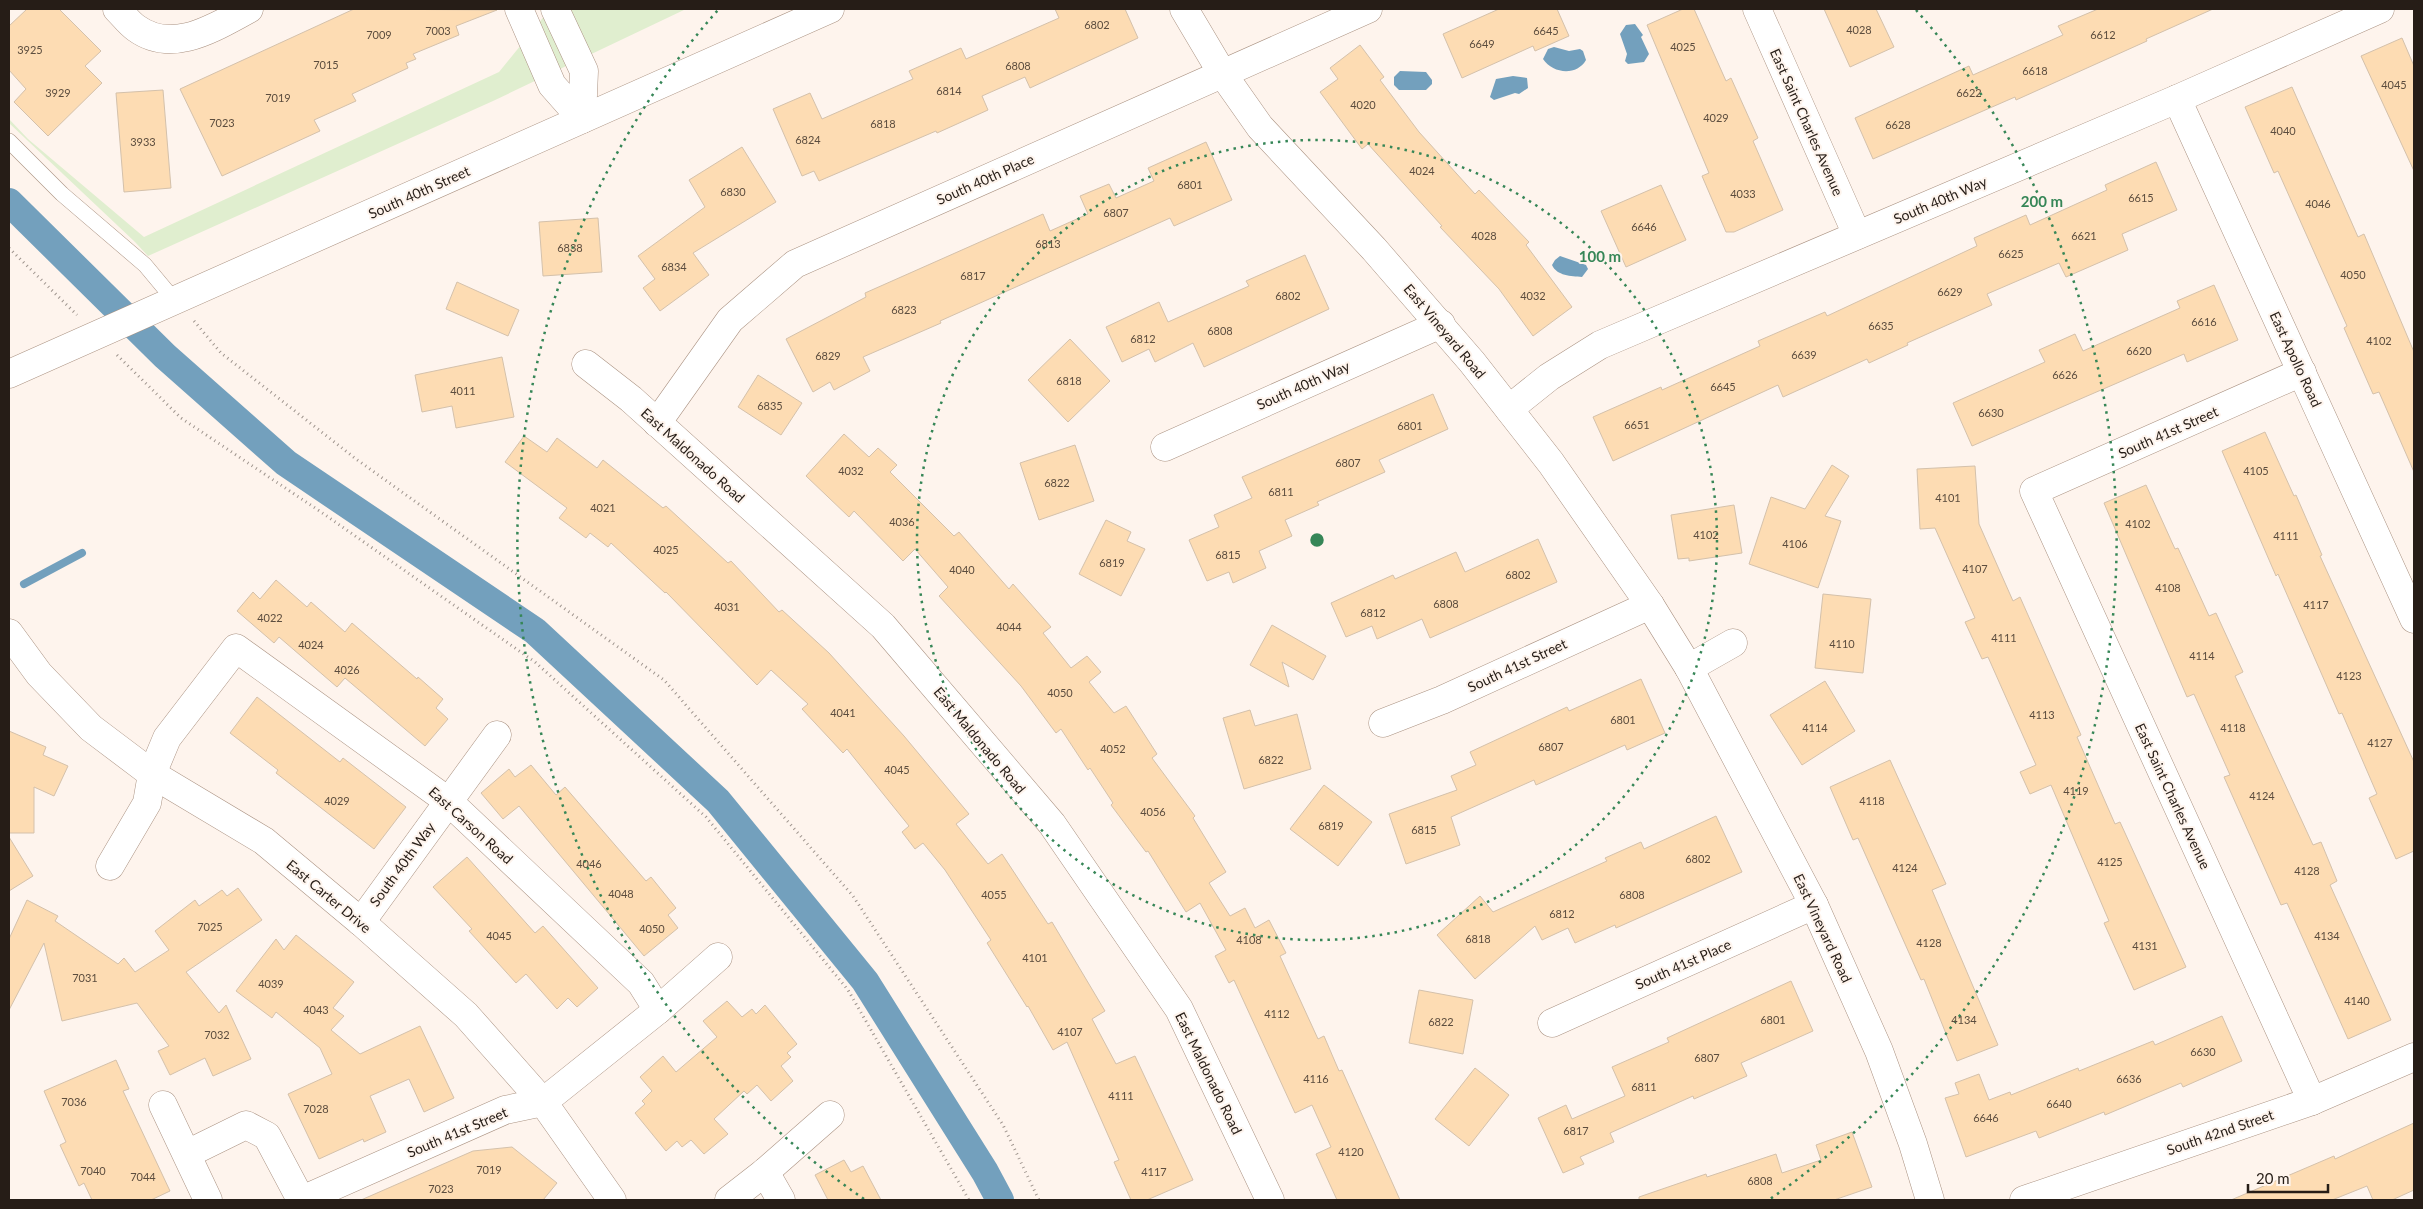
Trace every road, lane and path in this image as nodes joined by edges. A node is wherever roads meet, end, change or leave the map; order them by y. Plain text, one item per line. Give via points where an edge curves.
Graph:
1 (117, 9) edge
2 (249, 9) edge
3 (519, 9) edge
4 (555, 9) edge
5 (830, 9) edge
6 (1184, 9) edge
7 (1368, 9) edge
8 (1757, 9) edge
9 (2380, 9) edge
10 (1222, 73) junction
11 (2177, 100) junction
12 (582, 119) junction
13 (9, 141) edge
14 (1858, 235) junction
15 (9, 248) edge
16 (175, 301) junction
17 (64, 302) dead end
18 (1441, 324) junction
19 (586, 364) dead end
20 (129, 367) dead end
21 (2302, 372) junction
22 (9, 374) edge
23 (1509, 408) junction
24 (657, 423) junction
25 (1165, 447) dead end
26 (2034, 491) joint
27 (1650, 605) junction
28 (2414, 619) edge
29 (9, 633) edge
30 (1733, 643) dead end
31 (1689, 668) junction
32 (1383, 723) dead end
33 (497, 735) dead end
34 (152, 774) junction
35 (448, 801) junction
36 (110, 866) dead end
37 (1814, 905) junction
38 (361, 922) junction
39 (718, 958) dead end
40 (658, 1010) junction
41 (1552, 1023) dead end
42 (2414, 1058) edge
43 (2312, 1101) junction
44 (543, 1102) junction
45 (163, 1105) dead end
46 (830, 1115) dead end
47 (187, 1154) junction
48 (765, 1172) junction
49 (208, 1200) edge
50 (301, 1200) edge
51 (612, 1200) edge
52 (729, 1200) edge
53 (781, 1200) edge
54 (969, 1200) edge
55 (1039, 1200) edge
56 (1270, 1200) edge
57 (1930, 1200) edge
58 (2024, 1200) edge

1 - 2 street via 137,29 168,41 207,32
3 - 12 street via 552,85
4 - 12 street via 584,71
5 - 12 street, South 40th Street
6 - 10 street, East Vineyard Road
7 - 10 street, South 40th Place
8 - 14 street, East Saint Charles Avenue
9 - 11 street, South 40th Way
10 - 18 street, East Vineyard Road via 1260,127
10 - 24 street, South 40th Place via 795,264 730,320
11 - 14 street, South 40th Way
11 - 21 street, East Apollo Road
12 - 16 street, South 40th Street
13 - 16 lane via 62,194 145,265
14 - 23 street, South 40th Way via 1600,346 1549,377
15 - 17 path
16 - 22 street, South 40th Street
16 - 55 path via 221,353 356,460 664,680 853,896 1003,1126
18 - 23 street, East Vineyard Road
18 - 25 street, South 40th Way
19 - 24 street, East Maldonado Road
20 - 54 path via 181,418 535,662 706,817 848,990
21 - 26 street, South 41st Street
21 - 28 street, East Apollo Road
23 - 27 street, East Vineyard Road via 1551,462
24 - 56 street, East Maldonado Road via 883,626 1052,824 1179,1008
26 - 43 street, East Saint Charles Avenue
27 - 31 street, East Vineyard Road
27 - 32 street, South 41st Street via 1442,700
29 - 34 street, East Carter Drive via 39,674 91,728
30 - 31 street
31 - 37 street, East Vineyard Road
33 - 35 street, South 40th Way
34 - 35 street, East Carson Road via 167,738 236,648
34 - 36 street via 147,803
34 - 38 street, East Carter Drive via 264,841
35 - 38 street, South 40th Way
35 - 40 street, East Carson Road via 641,983
37 - 41 street, South 41st Place
37 - 57 street, East Vineyard Road via 1879,1051
38 - 44 street, East Carter Drive via 466,1015
39 - 40 street, South 41st Street
40 - 44 street, South 41st Street
42 - 43 street, South 42nd Street
43 - 58 street, South 42nd Street
44 - 50 street, South 41st Street via 505,1110
44 - 51 street, East Carter Drive
45 - 47 street
46 - 48 street
47 - 49 street
47 - 50 street, South 41st Street via 246,1125 267,1136
48 - 52 street
48 - 53 street

